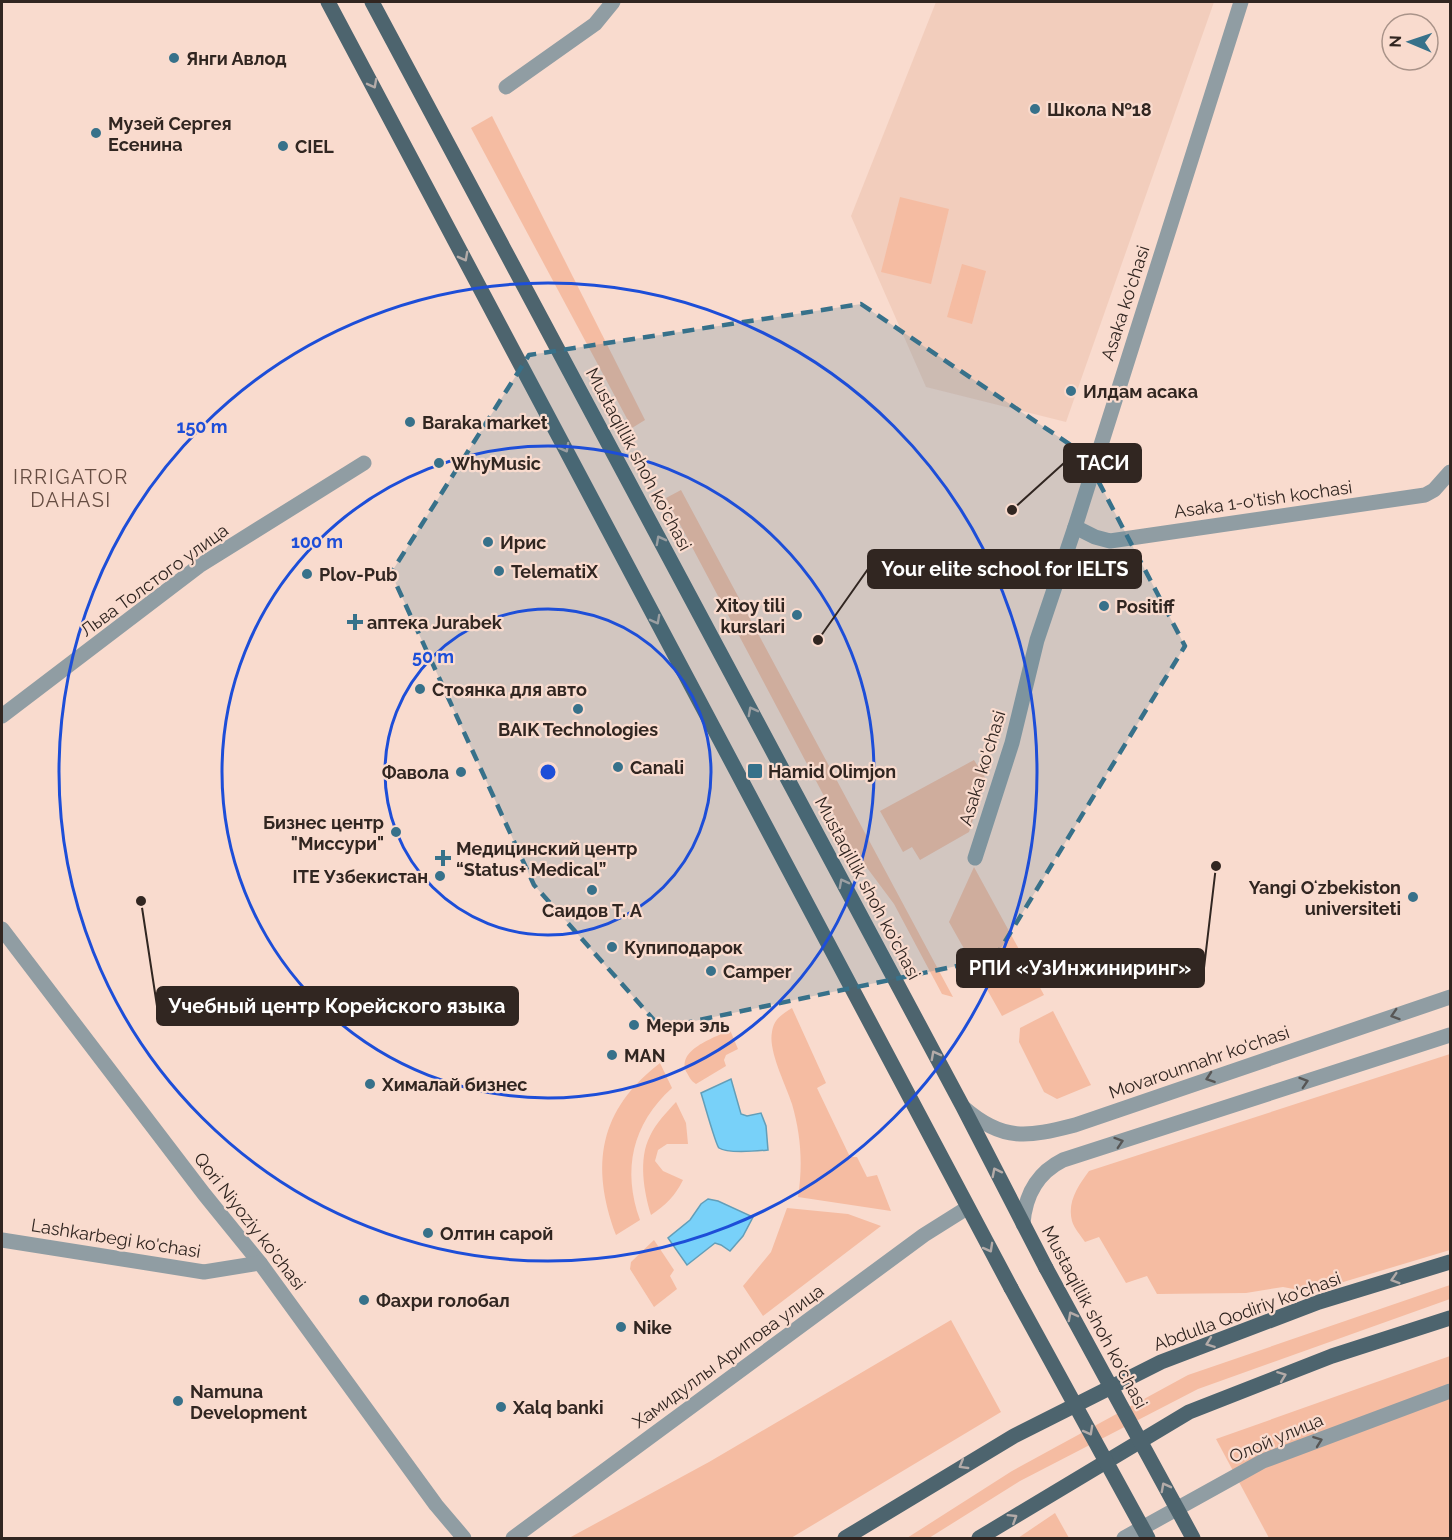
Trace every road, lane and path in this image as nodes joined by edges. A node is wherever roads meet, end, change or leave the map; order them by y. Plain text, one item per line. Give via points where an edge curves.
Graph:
1 (328, 2) edge
2 (372, 2) edge
3 (614, 2) edge
4 (1241, 2) edge
5 (506, 87) dead end
6 (363, 464) dead end
7 (1450, 472) edge
8 (1075, 526) junction
9 (2, 716) edge
10 (975, 858) dead end
11 (2, 929) edge
12 (1450, 997) edge
13 (1450, 1035) edge
14 (963, 1107) junction
15 (967, 1208) junction
16 (1023, 1224) junction
17 (2, 1240) edge
18 (1450, 1262) edge
19 (260, 1263) junction
20 (1450, 1317) edge
21 (1450, 1391) edge
22 (464, 1539) edge
23 (513, 1539) edge
24 (845, 1539) edge
25 (978, 1539) edge
26 (1124, 1539) edge
27 (1148, 1539) edge
28 (1193, 1539) edge

1 -> 15 main road
14 -> 2 main road, Mustaqillik shoh ko'chasi
3 - 5 street via 595,24
4 - 8 street, Asaka ko'chasi
6 - 9 street, Льва Толстого улица via 200,566
7 - 8 street, Asaka 1-o'tish kochasi via 1425,495 1110,541
8 - 10 street, Asaka ko'chasi via 1036,640 1012,743
11 - 19 street, Qori Niyoziy ko'chasi
12 -> 14 street, Movarounnahr ko'chasi via 1075,1125 1038,1134 1015,1134 991,1127
16 -> 13 street via 1034,1184 1045,1171 1063,1160
16 -> 14 main road, Mustaqillik shoh ko'chasi
15 - 23 street, Хамидуллы Арипова улица via 924,1235
15 -> 27 main road, bridge
28 -> 16 main road, Mustaqillik shoh ko'chasi, bridge
17 - 19 street, Lashkarbegi ko'chasi via 204,1272
18 -> 24 main road, Abdulla Qodiriy ko'chasi via 1319,1302 1161,1362 1014,1436
19 - 22 street, Qori Niyoziy ko'chasi
25 -> 20 main road via 1189,1412 1332,1356
26 -> 21 street, Олой улица via 1263,1461

